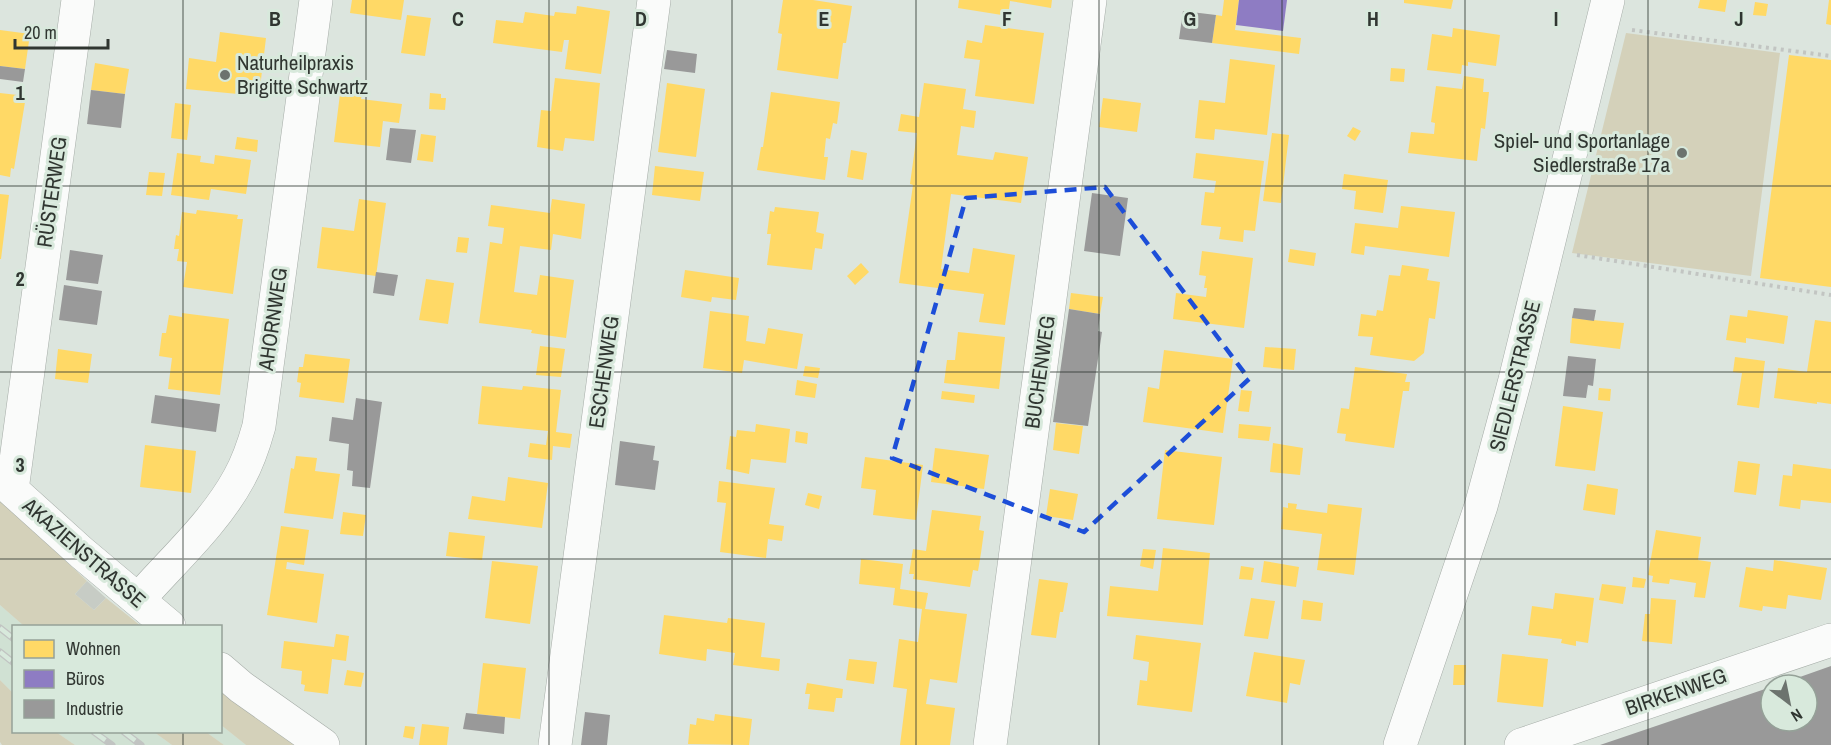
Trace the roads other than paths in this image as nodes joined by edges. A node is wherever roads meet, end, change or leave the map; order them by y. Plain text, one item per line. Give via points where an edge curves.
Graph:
1 (78, 0) edge
2 (316, 0) edge
3 (654, 0) edge
4 (1090, 0) edge
5 (1605, 13) edge
6 (6, 485) edge
7 (138, 600) junction
8 (167, 625) edge
9 (1831, 640) edge
10 (222, 671) edge
11 (323, 745) edge
12 (555, 745) edge
13 (990, 745) edge
14 (1400, 745) edge
15 (1521, 745) edge

1 - 6 street, RÜSTERWEG
2 - 7 street, AHORNWEG via 259,426 252,451 214,515
3 - 12 street, ESCHENWEG
4 - 13 street, BUCHENWEG
5 - 14 street, SIEDLERSTRASSE via 1480,506
6 - 7 street, AKAZIENSTRASSE
7 - 8 street, AKAZIENSTRASSE
9 - 15 street, BIRKENWEG
10 - 11 street

